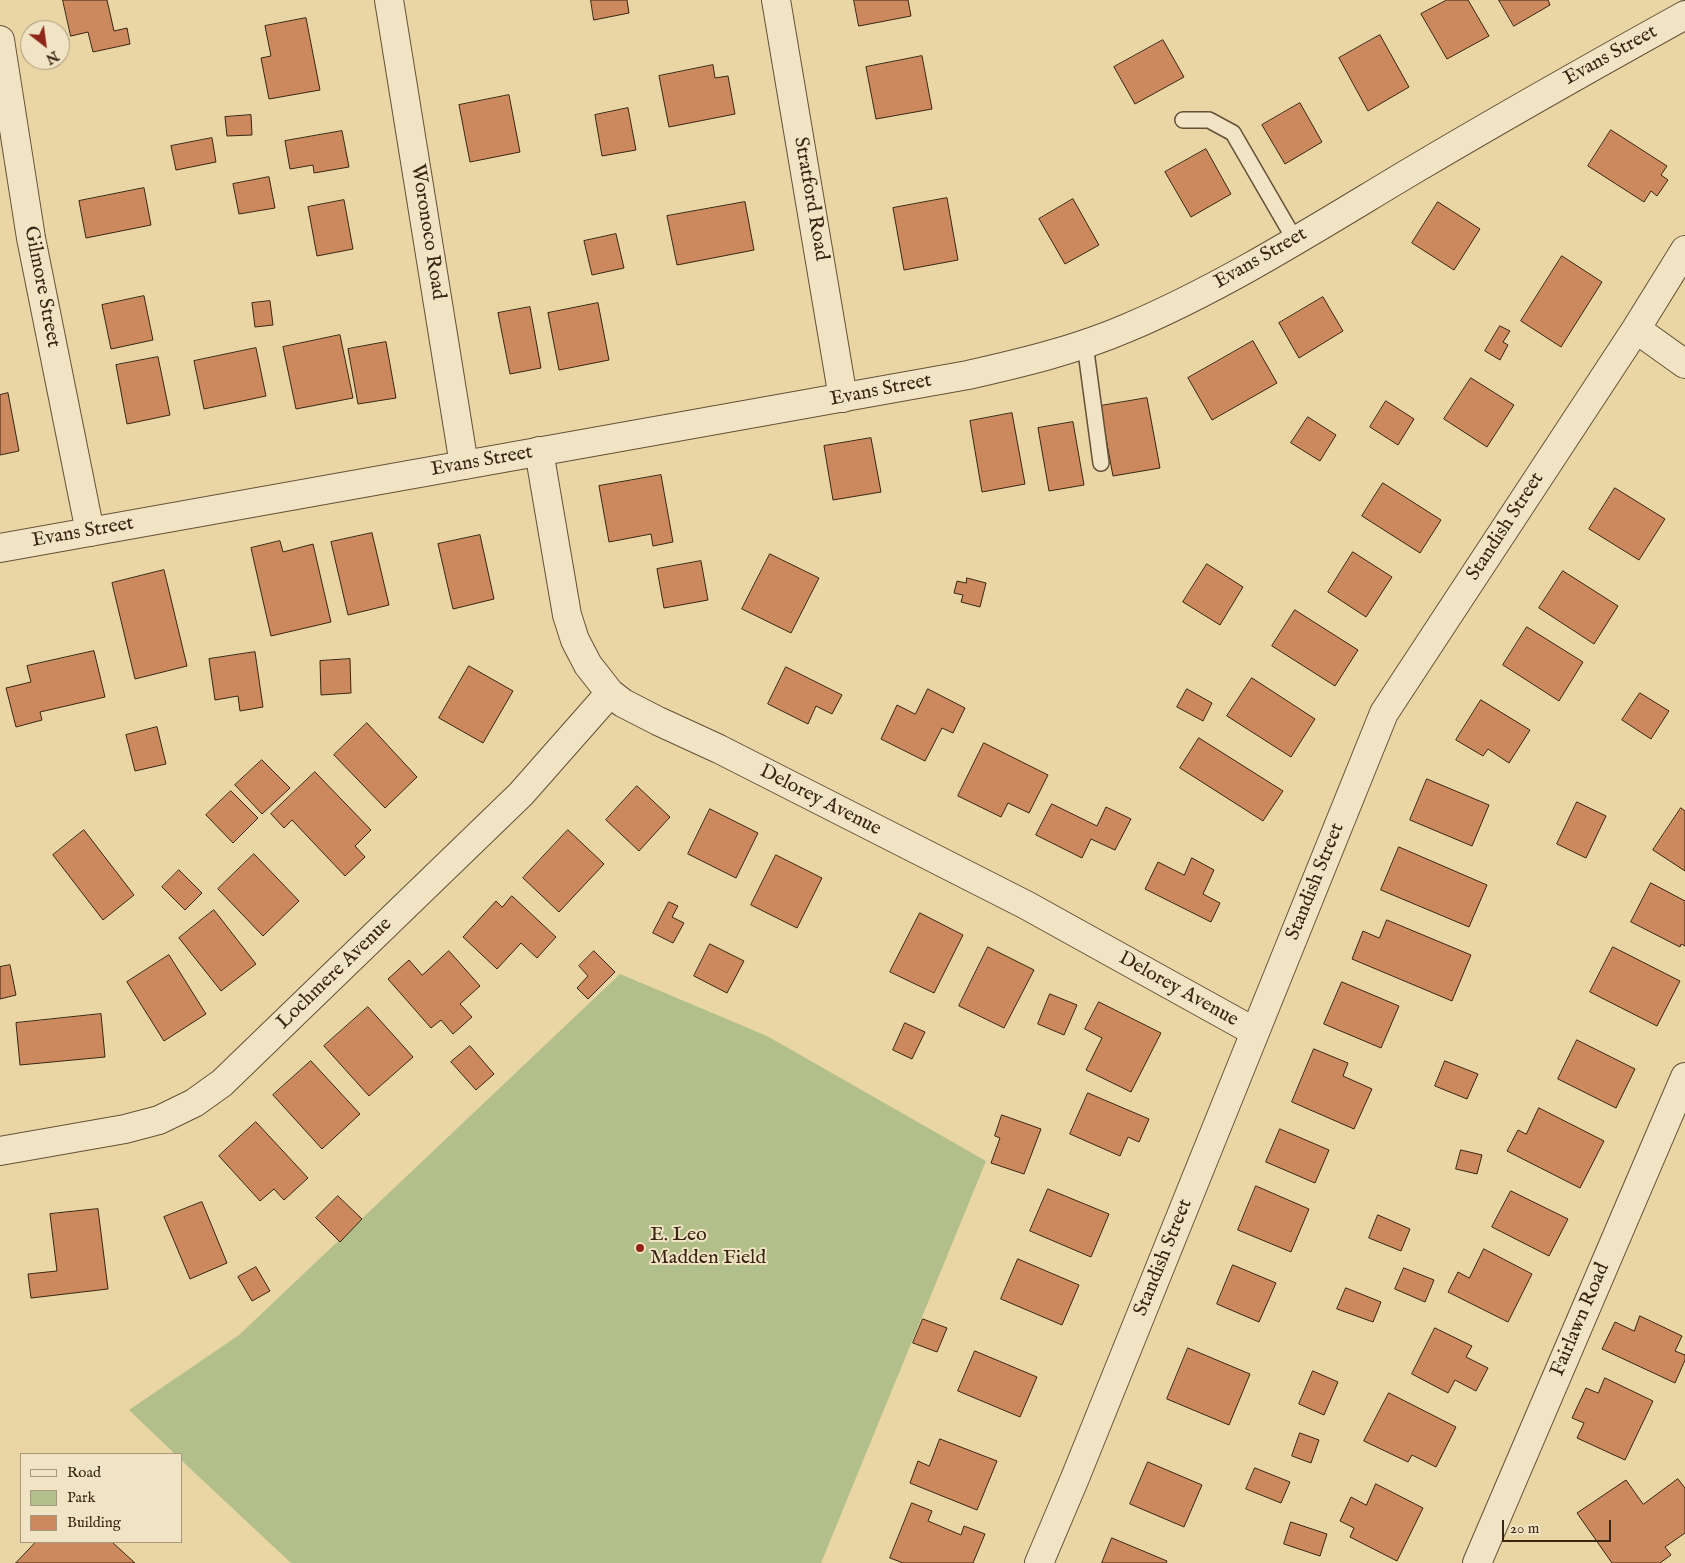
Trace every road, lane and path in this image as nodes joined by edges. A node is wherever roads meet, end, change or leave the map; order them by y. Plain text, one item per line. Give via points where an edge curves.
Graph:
1 (389, 0) edge
2 (776, 0) edge
3 (1685, 15) edge
4 (0, 40) edge
5 (1183, 120) dead end
6 (1295, 240) junction
7 (1685, 250) edge
8 (1636, 328) junction
9 (1085, 344) junction
10 (1685, 364) edge
11 (844, 398) junction
12 (539, 451) junction
13 (1101, 463) dead end
14 (464, 465) junction
15 (90, 532) junction
16 (0, 548) edge
17 (610, 693) junction
18 (1255, 1032) junction
19 (1685, 1077) edge
20 (0, 1151) edge
21 (1039, 1563) edge
22 (1477, 1563) edge

1 - 14 street, Woronoco Road
2 - 11 street, Stratford Road
3 - 6 street, Evans Street via 1568,79
4 - 15 street, Gilmore Street via 31,238
5 - 6 lane via 1209,120 1234,133
6 - 9 street, Evans Street via 1171,308
7 - 8 street, Standish Street
8 - 10 street
8 - 18 street, Standish Street via 1384,713
9 - 11 street, Evans Street via 1012,365
9 - 13 lane
11 - 12 street, Evans Street
12 - 14 street, Evans Street
12 - 17 street, Delorey Avenue via 567,615 588,664
14 - 15 street, Evans Street
15 - 16 street, Evans Street
17 - 18 street, Delorey Avenue via 658,721 1026,905
17 - 20 street, Lochmere Avenue via 521,794 222,1083 194,1103 159,1120
18 - 21 street, Standish Street
19 - 22 street, Fairlawn Road

